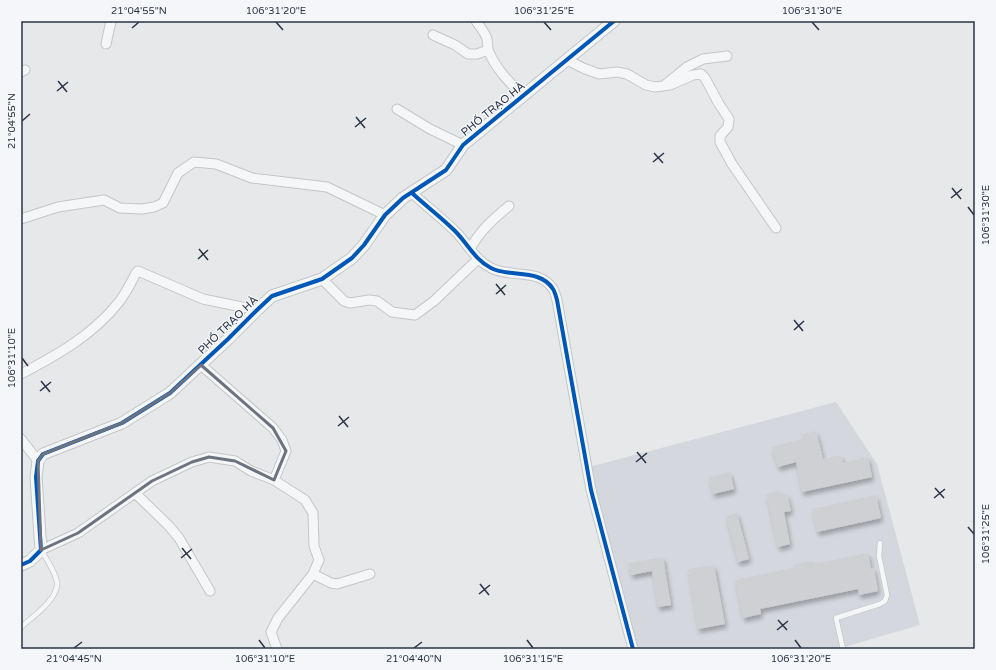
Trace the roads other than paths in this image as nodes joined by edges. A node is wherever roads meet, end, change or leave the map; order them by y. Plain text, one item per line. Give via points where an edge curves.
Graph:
1 (111, 21) edge
2 (476, 21) edge
3 (614, 21) edge
4 (602, 26) edge
5 (433, 35) dead end
6 (106, 44) dead end
7 (488, 50) junction
8 (727, 56) dead end
9 (567, 60) junction
10 (664, 86) junction
11 (523, 96) junction
12 (397, 109) dead end
13 (463, 145) junction
14 (412, 193) junction
15 (509, 206) dead end
16 (385, 215) junction
17 (21, 220) edge
18 (776, 228) dead end
19 (470, 249) junction
20 (478, 259) junction
21 (322, 279) junction
22 (257, 310) junction
23 (200, 365) junction
24 (21, 374) edge
25 (21, 439) edge
26 (38, 461) junction
27 (274, 480) junction
28 (135, 493) junction
29 (880, 543) dead end
30 (41, 550) junction
31 (21, 565) edge
32 (313, 574) junction
33 (370, 574) dead end
34 (210, 591) dead end
35 (21, 628) edge
36 (277, 649) edge
37 (633, 649) edge
38 (843, 649) edge

1 - 6 street
2 - 7 street via 484,31
3 - 4 street, PHỐ TRẠO HÀ
4 - 9 street, PHỐ TRẠO HÀ
5 - 7 street via 468,54
7 - 11 street via 494,62
8 - 10 street via 703,60 687,67
9 - 10 street via 599,74 617,72 627,74 646,85
9 - 11 street, PHỐ TRẠO HÀ
10 - 18 street via 693,74 703,76 729,119 728,127 720,136 720,142
11 - 13 street, PHỐ TRẠO HÀ
12 - 13 street
13 - 14 street, PHỐ TRẠO HÀ via 446,170
14 - 16 street, PHỐ TRẠO HÀ
14 - 19 street via 455,231
15 - 19 street via 491,221
16 - 17 street via 326,187 252,178 216,164 194,162 178,173 162,203 154,207 120,208 104,200 58,207
16 - 21 street, PHỐ TRẠO HÀ via 352,258
19 - 20 street
20 - 21 street via 434,302 416,315 392,312 377,301 344,301
20 - 37 street via 502,272 543,279 553,289 591,490
21 - 22 street, PHỐ TRẠO HÀ via 272,296
22 - 23 street, PHỐ TRẠO HÀ
22 - 24 street via 203,299 138,271 120,302 92,330 55,356
23 - 26 street, PHỐ TRẠO HÀ via 170,393 148,408 122,423 43,454
23 - 27 street via 273,428 282,440 286,451
25 - 26 street
26 - 30 street via 36,484
27 - 28 street via 235,461 209,457 152,481
27 - 32 street via 305,500 313,513 314,546 319,560
28 - 30 street via 78,533
28 - 34 street via 179,538
29 - 38 lane via 879,556 887,595 885,601 836,618
30 - 31 street via 30,561
30 - 35 lane via 51,567 56,590 51,600
32 - 33 street via 337,584
32 - 36 street via 278,618 271,632

